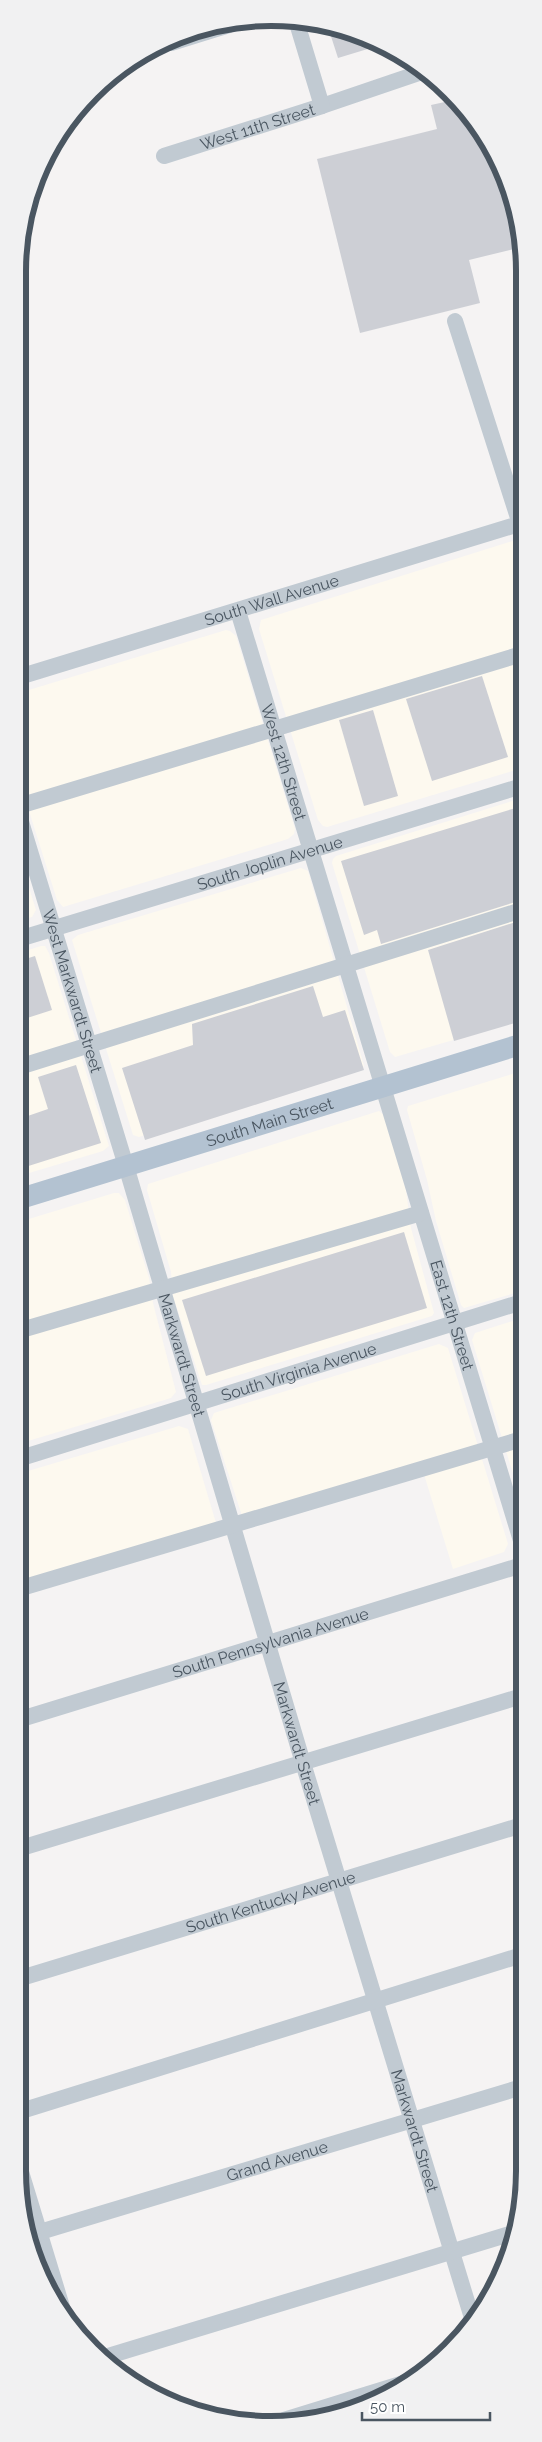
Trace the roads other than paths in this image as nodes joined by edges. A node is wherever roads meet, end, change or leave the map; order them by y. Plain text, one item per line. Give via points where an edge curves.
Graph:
1 (298, 28) edge
2 (416, 74) edge
3 (322, 106) junction
4 (164, 156) dead end
5 (455, 321) dead end
6 (516, 509) edge
7 (516, 526) edge
8 (238, 610) junction
9 (516, 656) edge
10 (26, 675) edge
11 (275, 728) junction
12 (516, 788) edge
13 (26, 804) edge
14 (26, 838) edge
15 (312, 850) junction
16 (516, 912) edge
17 (54, 928) junction
18 (26, 937) edge
19 (346, 963) junction
20 (90, 1045) junction
21 (516, 1046) edge
22 (26, 1065) edge
23 (383, 1086) junction
24 (126, 1166) junction
25 (26, 1197) edge
26 (421, 1213) junction
27 (162, 1289) junction
28 (516, 1304) edge
29 (454, 1323) junction
30 (26, 1329) edge
31 (197, 1405) junction
32 (516, 1440) edge
33 (493, 1447) junction
34 (26, 1457) edge
35 (516, 1524) edge
36 (232, 1525) junction
37 (516, 1567) edge
38 (26, 1587) edge
39 (267, 1644) junction
40 (516, 1698) edge
41 (26, 1718) edge
42 (303, 1763) junction
43 (516, 1827) edge
44 (26, 1847) edge
45 (339, 1882) junction
46 (516, 1957) edge
47 (26, 1977) edge
48 (375, 2001) junction
49 (516, 2089) edge
50 (26, 2110) edge
51 (412, 2120) junction
52 (29, 2210) edge
53 (35, 2234) edge
54 (507, 2235) edge
55 (452, 2251) junction
56 (53, 2282) edge
57 (470, 2313) edge
58 (110, 2355) edge
59 (380, 2390) edge
60 (304, 2414) edge

1 - 3 street, West 11th Street
2 - 3 street
3 - 4 street, West 11th Street
5 - 6 street
7 - 8 street, South Wall Avenue
8 - 10 street, South Wall Avenue
8 - 11 street, West 12th Street
9 - 11 street
11 - 13 street
11 - 15 street, West 12th Street
12 - 15 street, South Joplin Avenue
14 - 17 street, West Markwardt Street
15 - 17 street, South Joplin Avenue
15 - 19 street, West 12th Street
16 - 19 street
17 - 18 street, South Joplin Avenue
17 - 20 street, West Markwardt Street
19 - 20 street
19 - 23 street, West 12th Street
20 - 22 street
20 - 24 street, West Markwardt Street
21 - 23 main road, South Main Street
23 - 24 main road, South Main Street
23 - 26 street, East 12th Street
24 - 25 main road, South Main Street
24 - 27 street, Markwardt Street
26 - 27 street
26 - 29 street, East 12th Street
27 - 30 street
27 - 31 street, Markwardt Street
28 - 29 street, South Virginia Avenue
29 - 31 street, South Virginia Avenue
29 - 33 street, East 12th Street
31 - 34 street, South Virginia Avenue
31 - 36 street, Markwardt Street
32 - 33 street
33 - 35 street, East 12th Street
33 - 36 street
36 - 38 street
36 - 39 street, Markwardt Street
37 - 39 street, South Pennsylvania Avenue
39 - 41 street, South Pennsylvania Avenue
39 - 42 street, Markwardt Street
40 - 42 street
42 - 44 street
42 - 45 street, Markwardt Street
43 - 45 street, South Kentucky Avenue
45 - 47 street, South Kentucky Avenue
45 - 48 street, Markwardt Street
46 - 48 street
48 - 50 street
48 - 51 street, Markwardt Street
49 - 51 street, Grand Avenue
51 - 53 street, Grand Avenue
51 - 55 street, Markwardt Street
52 - 53 street
53 - 56 street
54 - 55 street
55 - 57 street, Markwardt Street
55 - 58 street
59 - 60 street

